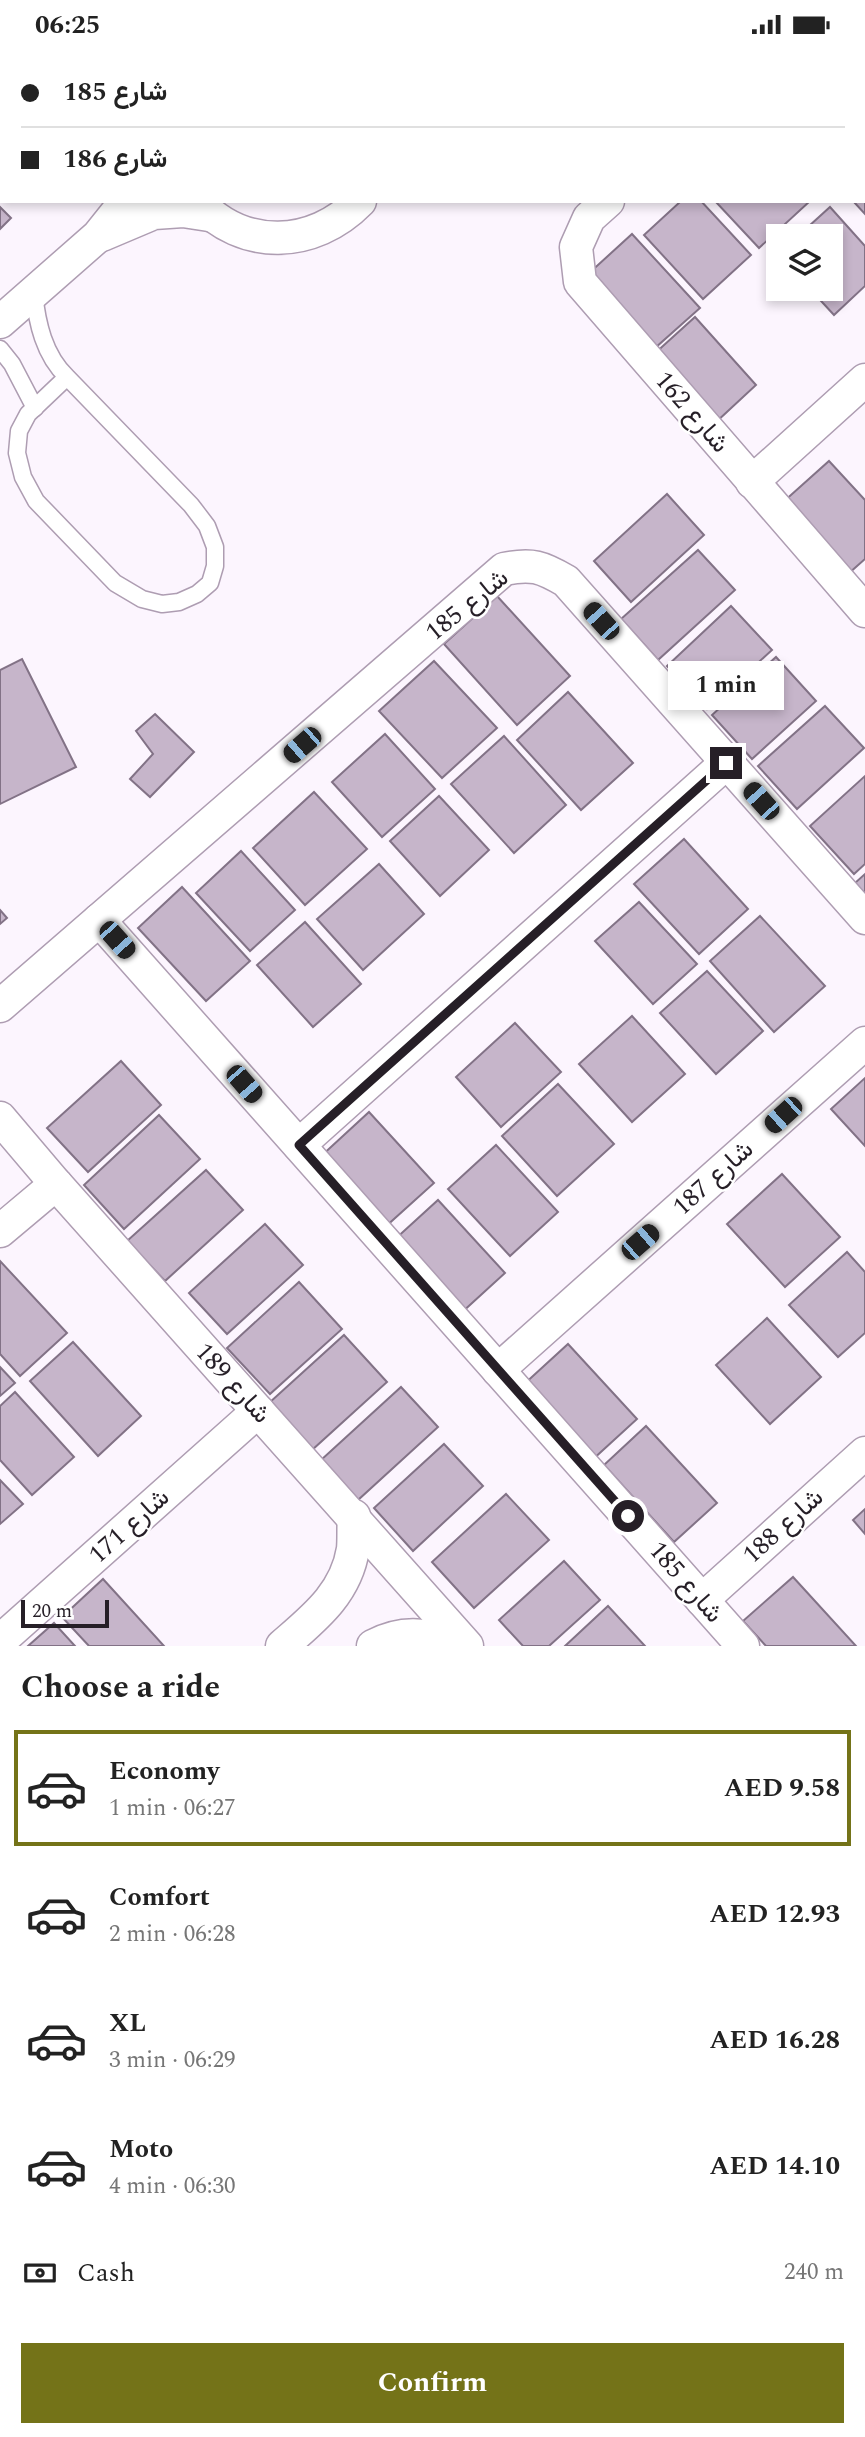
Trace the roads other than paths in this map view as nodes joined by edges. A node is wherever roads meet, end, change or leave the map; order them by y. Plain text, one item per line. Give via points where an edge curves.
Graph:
1 (124, 203) edge
2 (358, 203) edge
3 (606, 203) edge
4 (203, 208) edge
5 (98, 236) junction
6 (34, 293) junction
7 (0, 322) edge
8 (0, 349) edge
9 (67, 377) junction
10 (865, 380) edge
11 (35, 408) junction
12 (752, 482) junction
13 (865, 611) edge
14 (726, 763) junction
15 (865, 918) edge
16 (99, 920) junction
17 (0, 1006) edge
18 (865, 1043) edge
19 (0, 1118) edge
20 (299, 1145) junction
21 (56, 1184) junction
22 (0, 1231) edge
23 (498, 1370) junction
24 (258, 1411) junction
25 (865, 1453) edge
26 (354, 1516) junction
27 (702, 1599) junction
28 (0, 1641) edge
29 (282, 1646) edge
30 (373, 1646) edge
31 (466, 1646) edge
32 (743, 1646) edge

1 - 5 street
2 - 4 street via 333,224 303,236 270,239 237,231
3 - 12 street, شارع 162 via 589,218 576,247 580,282
4 - 5 street via 154,213
5 - 6 street
6 - 7 street
6 - 9 lane via 45,346
8 - 11 lane
9 - 11 lane
9 - 11 lane via 207,526 215,547 210,583 179,602 162,604 142,599 115,583 36,501 23,477 17,453 19,431
10 - 12 street
12 - 13 street, شارع 162
14 - 15 street, شارع 185
14 - 16 street, شارع 185 via 566,581 543,567 504,569
14 - 20 street
16 - 17 street, شارع 185
16 - 20 street, شارع 185
18 - 23 street, شارع 187
19 - 21 street, شارع 189
20 - 23 street, شارع 185
21 - 22 street
21 - 24 street, شارع 189
23 - 27 street, شارع 185
24 - 26 street, شارع 189
24 - 28 street, شارع 171
25 - 27 street, شارع 188
26 - 29 street via 353,1550 345,1576 327,1606
26 - 31 street, شارع 189
27 - 32 street, شارع 185
30 - 31 street via 390,1637 412,1634

